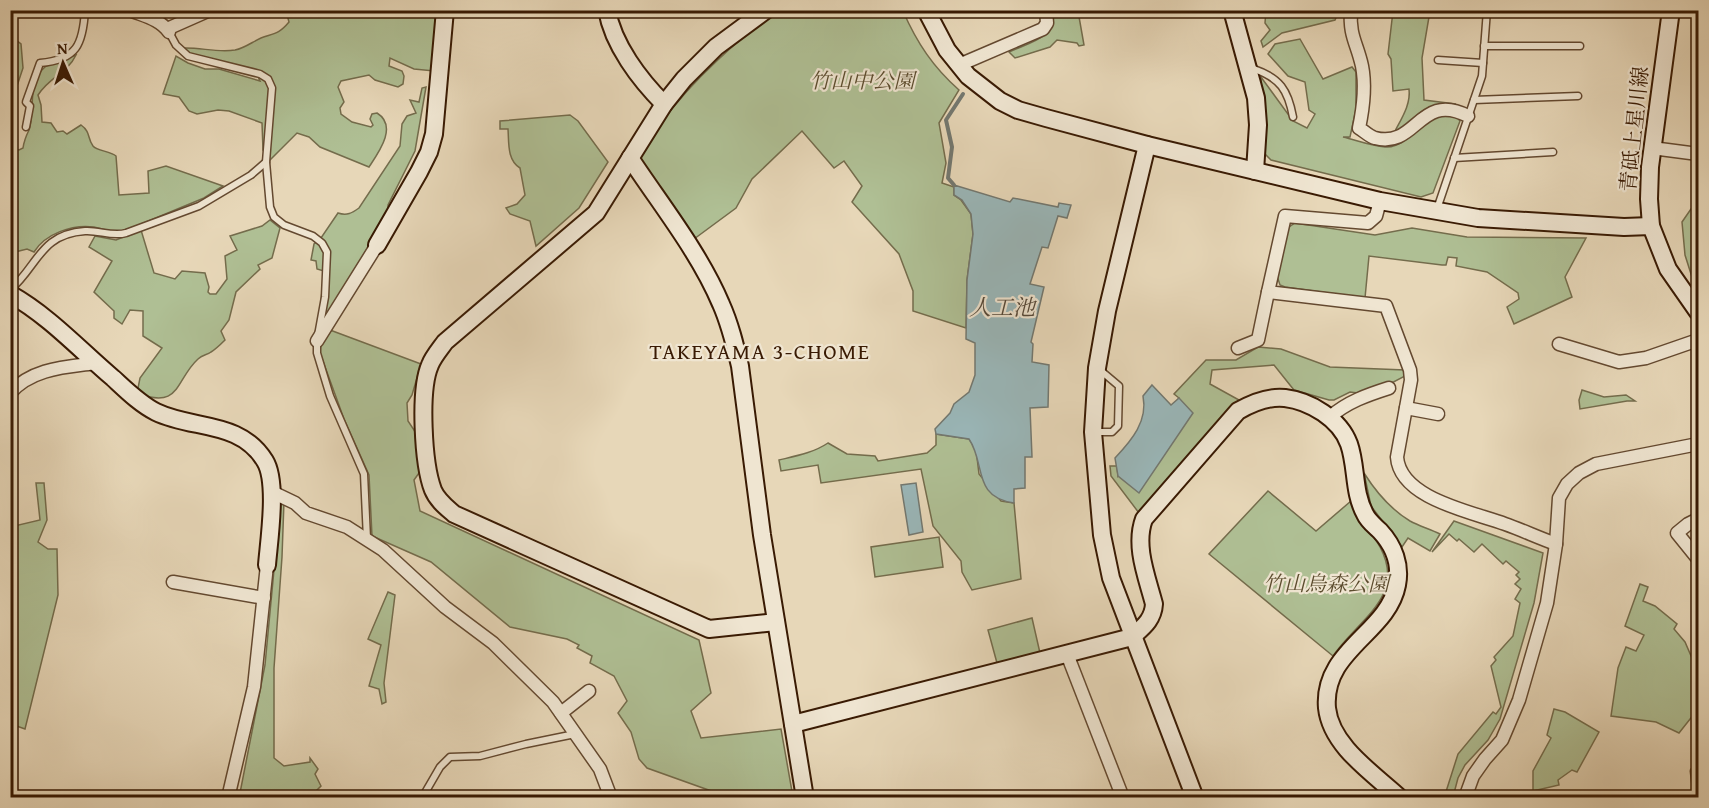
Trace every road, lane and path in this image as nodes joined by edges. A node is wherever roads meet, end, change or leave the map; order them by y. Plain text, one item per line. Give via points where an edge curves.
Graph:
1 (86, 10) edge
2 (130, 10) edge
3 (210, 10) edge
4 (445, 10) edge
5 (607, 10) edge
6 (766, 10) edge
7 (926, 10) edge
8 (1046, 10) edge
9 (1232, 10) edge
10 (1351, 10) edge
11 (1486, 10) edge
12 (1671, 10) edge
13 (168, 31) junction
14 (1580, 45) dead end
15 (1484, 46) junction
16 (1438, 60) dead end
17 (1483, 63) junction
18 (959, 65) junction
19 (1250, 72) junction
20 (1578, 96) dead end
21 (1474, 100) junction
22 (664, 104) junction
23 (1468, 116) junction
24 (1293, 117) dead end
25 (26, 127) dead end
26 (1147, 145) junction
27 (1652, 148) junction
28 (1554, 152) dead end
29 (1698, 154) edge
30 (630, 158) junction
31 (1454, 159) junction
32 (266, 162) junction
33 (1255, 171) junction
34 (1380, 201) junction
35 (1437, 209) junction
36 (1651, 226) junction
37 (377, 245) joint
38 (10, 292) edge
39 (1269, 292) junction
40 (1698, 312) edge
41 (1698, 340) edge
42 (317, 341) junction
43 (1559, 344) dead end
44 (1238, 348) dead end
45 (96, 363) junction
46 (1097, 368) junction
47 (1389, 388) dead end
48 (10, 393) edge
49 (1406, 408) junction
50 (1438, 414) dead end
51 (1330, 417) junction
52 (1093, 432) junction
53 (1698, 444) edge
54 (272, 492) junction
55 (1698, 519) edge
56 (367, 540) junction
57 (1556, 544) junction
58 (1698, 559) edge
59 (267, 565) joint
60 (173, 582) dead end
61 (264, 598) junction
62 (776, 622) junction
63 (1132, 637) junction
64 (1067, 654) junction
65 (589, 692) dead end
66 (561, 713) junction
67 (794, 724) junction
68 (575, 733) junction
69 (1698, 768) edge
70 (1697, 797) edge
71 (228, 798) edge
72 (422, 798) edge
73 (611, 798) edge
74 (805, 798) edge
75 (1123, 798) edge
76 (1195, 798) edge
77 (1400, 798) edge
78 (1465, 798) edge

1 - 25 lane via 77,49 63,58 40,63 26,102 30,106
2 - 13 street via 164,25
3 - 13 street
4 - 37 street via 429,152
5 - 22 street via 622,50
6 - 22 street via 716,47
7 - 18 street
8 - 18 street via 1047,23 1043,29
9 - 19 street
10 - 23 street via 1350,28 1362,68 1359,128 1374,138 1396,139 1432,112 1445,109
11 - 15 lane
12 - 27 street, 青砥上星川線
13 - 32 lane via 188,56 268,79 272,88
14 - 15 lane
15 - 17 lane
16 - 17 lane
17 - 21 lane
18 - 26 street via 982,89 1018,110
19 - 24 lane via 1254,69 1270,75 1285,89
19 - 33 street via 1258,125
20 - 21 lane
21 - 23 lane
22 - 30 street
23 - 31 lane
26 - 33 street
26 - 46 street
27 - 29 street
27 - 36 street, 青砥上星川線
28 - 31 lane
30 - 62 street via 709,278 734,341
30 - 62 street via 596,213 445,342 430,365 422,415 433,492 454,514 709,629
31 - 35 lane
32 - 38 lane via 200,206 126,234 72,233 43,247
32 - 42 lane via 274,218 313,236 327,252 325,297
33 - 34 street
34 - 35 street
34 - 39 street via 1376,216 1368,223 1285,216
35 - 36 street via 1478,218
36 - 40 street, 青砥上星川線 via 1668,269
37 - 42 street
38 - 45 street via 50,321
39 - 44 street via 1258,340
39 - 49 street via 1386,306 1410,370
41 - 43 street via 1646,358 1620,362
42 - 56 lane via 330,396 364,474
45 - 48 street via 34,375
45 - 54 street via 158,412 228,431 245,440 266,461
46 - 52 street
46 - 52 lane via 1119,386 1119,426 1112,432
47 - 51 street via 1362,397
49 - 50 street
49 - 57 street via 1397,457 1402,476 1453,508
51 - 63 street via 1285,398 1256,402 1238,411 1144,519 1140,550 1154,613
51 - 77 street via 1348,442 1358,499 1366,516 1393,549 1398,575 1388,608 1335,669 1327,695 1329,718 1341,743
52 - 63 street via 1102,535 1111,578
53 - 57 street via 1596,464 1579,473 1559,498
54 - 56 street via 306,513 348,527
54 - 59 street
55 - 58 street via 1677,533
56 - 66 street via 492,643
57 - 78 street via 1547,603 1519,700 1502,740 1473,776
59 - 61 street
60 - 61 street
61 - 71 street via 254,687
62 - 67 street
63 - 64 street
63 - 76 street
64 - 67 street
64 - 75 street
65 - 66 street
66 - 68 street
67 - 74 street
68 - 72 lane via 480,756 450,757
68 - 73 street via 600,770
69 - 70 lane via 1694,771

